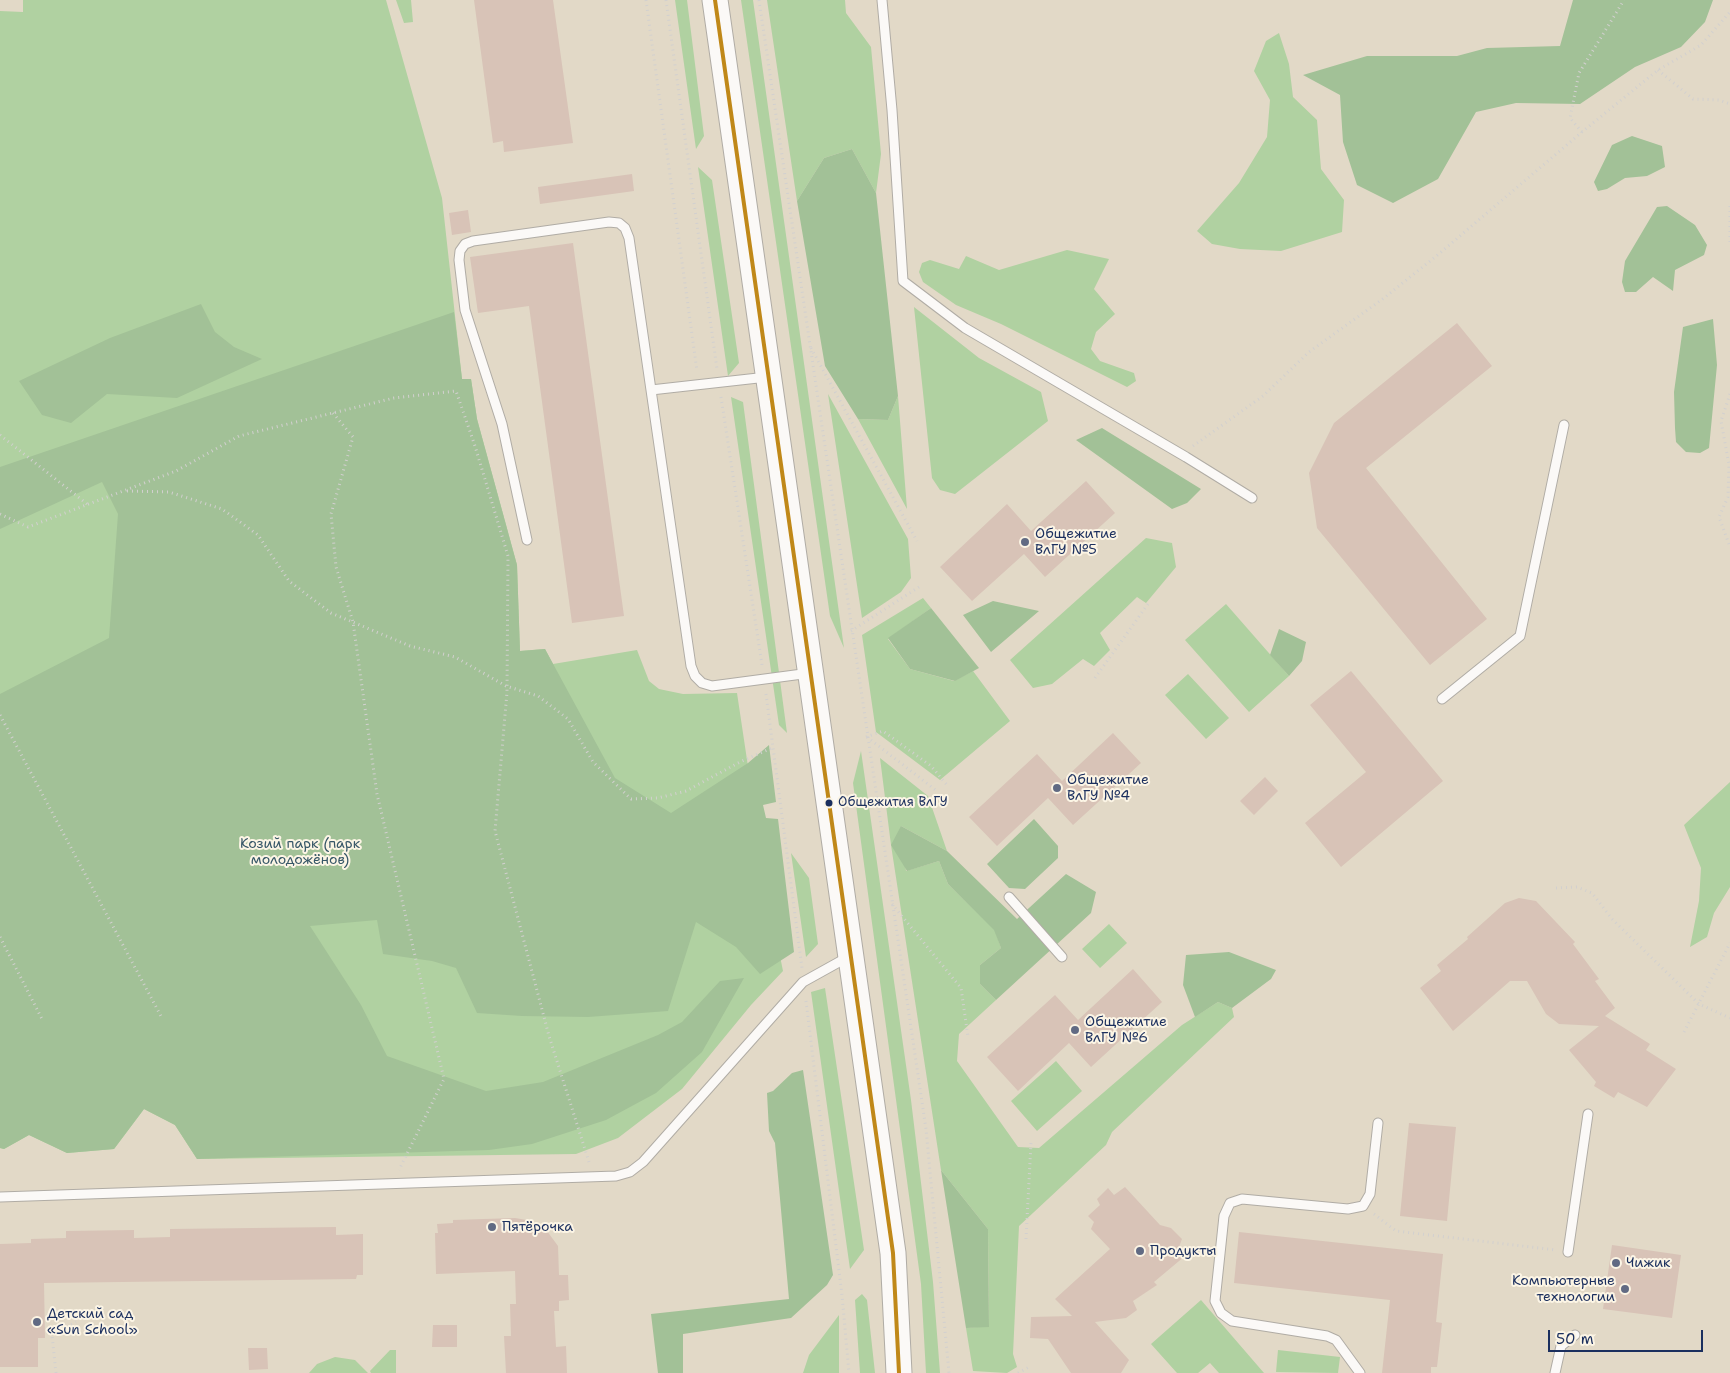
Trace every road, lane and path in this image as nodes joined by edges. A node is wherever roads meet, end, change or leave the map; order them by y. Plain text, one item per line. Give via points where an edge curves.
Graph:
1 (646, 0) edge
2 (715, 0) edge
3 (759, 0) edge
4 (882, 0) edge
5 (1624, 0) edge
6 (1730, 12) edge
7 (1658, 70) junction
8 (1730, 104) edge
9 (1582, 132) junction
10 (1730, 206) edge
11 (1730, 246) edge
12 (810, 345) junction
13 (769, 376) junction
14 (699, 385) junction
15 (651, 390) junction
16 (1730, 394) edge
17 (333, 413) junction
18 (1564, 425) dead end
19 (0, 435) edge
20 (1182, 454) junction
21 (124, 491) junction
22 (1729, 496) edge
23 (1252, 498) dead end
24 (88, 504) junction
25 (0, 514) edge
26 (527, 540) dead end
27 (917, 541) dead end
28 (1730, 547) edge
29 (922, 585) dead end
30 (1148, 604) dead end
31 (353, 622) junction
32 (851, 631) junction
33 (811, 673) junction
34 (1095, 678) dead end
35 (506, 686) junction
36 (1442, 699) dead end
37 (0, 715) edge
38 (866, 737) junction
39 (947, 785) dead end
40 (938, 792) dead end
41 (1556, 888) dead end
42 (1009, 897) dead end
43 (892, 904) junction
44 (0, 937) edge
45 (1730, 943) edge
46 (851, 956) junction
47 (1062, 957) dead end
48 (803, 982) junction
49 (1699, 1004) junction
50 (162, 1018) dead end
51 (1730, 1018) edge
52 (43, 1021) dead end
53 (1684, 1032) dead end
54 (968, 1037) dead end
55 (1588, 1114) dead end
56 (1378, 1123) dead end
57 (1031, 1142) dead end
58 (593, 1177) junction
59 (392, 1184) junction
60 (0, 1197) edge
61 (1363, 1206) junction
62 (1026, 1239) dead end
63 (1568, 1252) joint
64 (76, 1322) dead end
65 (1574, 1335) dead end
66 (1031, 1366) dead end
67 (56, 1373) edge
68 (849, 1373) edge
69 (899, 1373) edge
70 (949, 1373) edge
71 (1018, 1373) edge
72 (1360, 1373) edge
73 (1555, 1373) edge

1 - 14 path
2 - 13 main road
3 - 12 path
4 - 20 lane via 903,281 965,328
5 - 9 path via 1579,73 1570,118
6 - 7 path via 1701,45
7 - 8 path via 1693,99
7 - 9 path
9 - 20 path via 1440,253 1308,352 1262,396
10 - 11 path
12 - 27 path
12 - 32 path
13 - 14 lane
13 - 33 main road
14 - 15 lane
15 - 26 lane via 629,238 619,222 465,244 460,251 465,310 502,424
15 - 33 lane via 695,676 712,686
16 - 22 path via 1721,421 1729,465
17 - 21 path via 239,436 176,471
17 - 31 path via 353,437 332,514 336,567
17 - 35 path via 394,398 456,391 508,556
18 - 36 lane via 1520,636
19 - 24 path
20 - 23 lane
21 - 24 path
21 - 31 path via 169,492 222,509 258,535 289,581 331,613
22 - 28 path via 1719,517
24 - 25 path via 28,526
29 - 32 path
30 - 34 path
31 - 35 path via 410,646 455,657
31 - 59 path via 377,794 444,1079
32 - 38 path
33 - 46 main road
35 - 48 path via 538,696 568,719 593,762 631,799 658,798 686,791 774,747
35 - 58 path via 496,831 549,1036
37 - 50 path
38 - 39 path via 883,731 931,766
38 - 40 path
38 - 43 path
41 - 49 path via 1577,888 1592,893 1612,919
42 - 47 lane
43 - 54 path via 961,988
43 - 70 path via 926,1129
44 - 52 path
45 - 49 path
46 - 48 lane
46 - 69 main road via 893,1253
48 - 58 lane via 643,1162 630,1172
48 - 68 path
49 - 51 path
49 - 53 path
55 - 63 lane
56 - 61 lane via 1370,1194
57 - 62 path
58 - 59 lane
59 - 60 lane
61 - 63 path via 1396,1231
61 - 72 lane via 1348,1209 1242,1199 1230,1203 1224,1216 1215,1301 1221,1313 1232,1321 1336,1340
64 - 67 path via 52,1335
65 - 73 lane via 1561,1346
66 - 71 path

